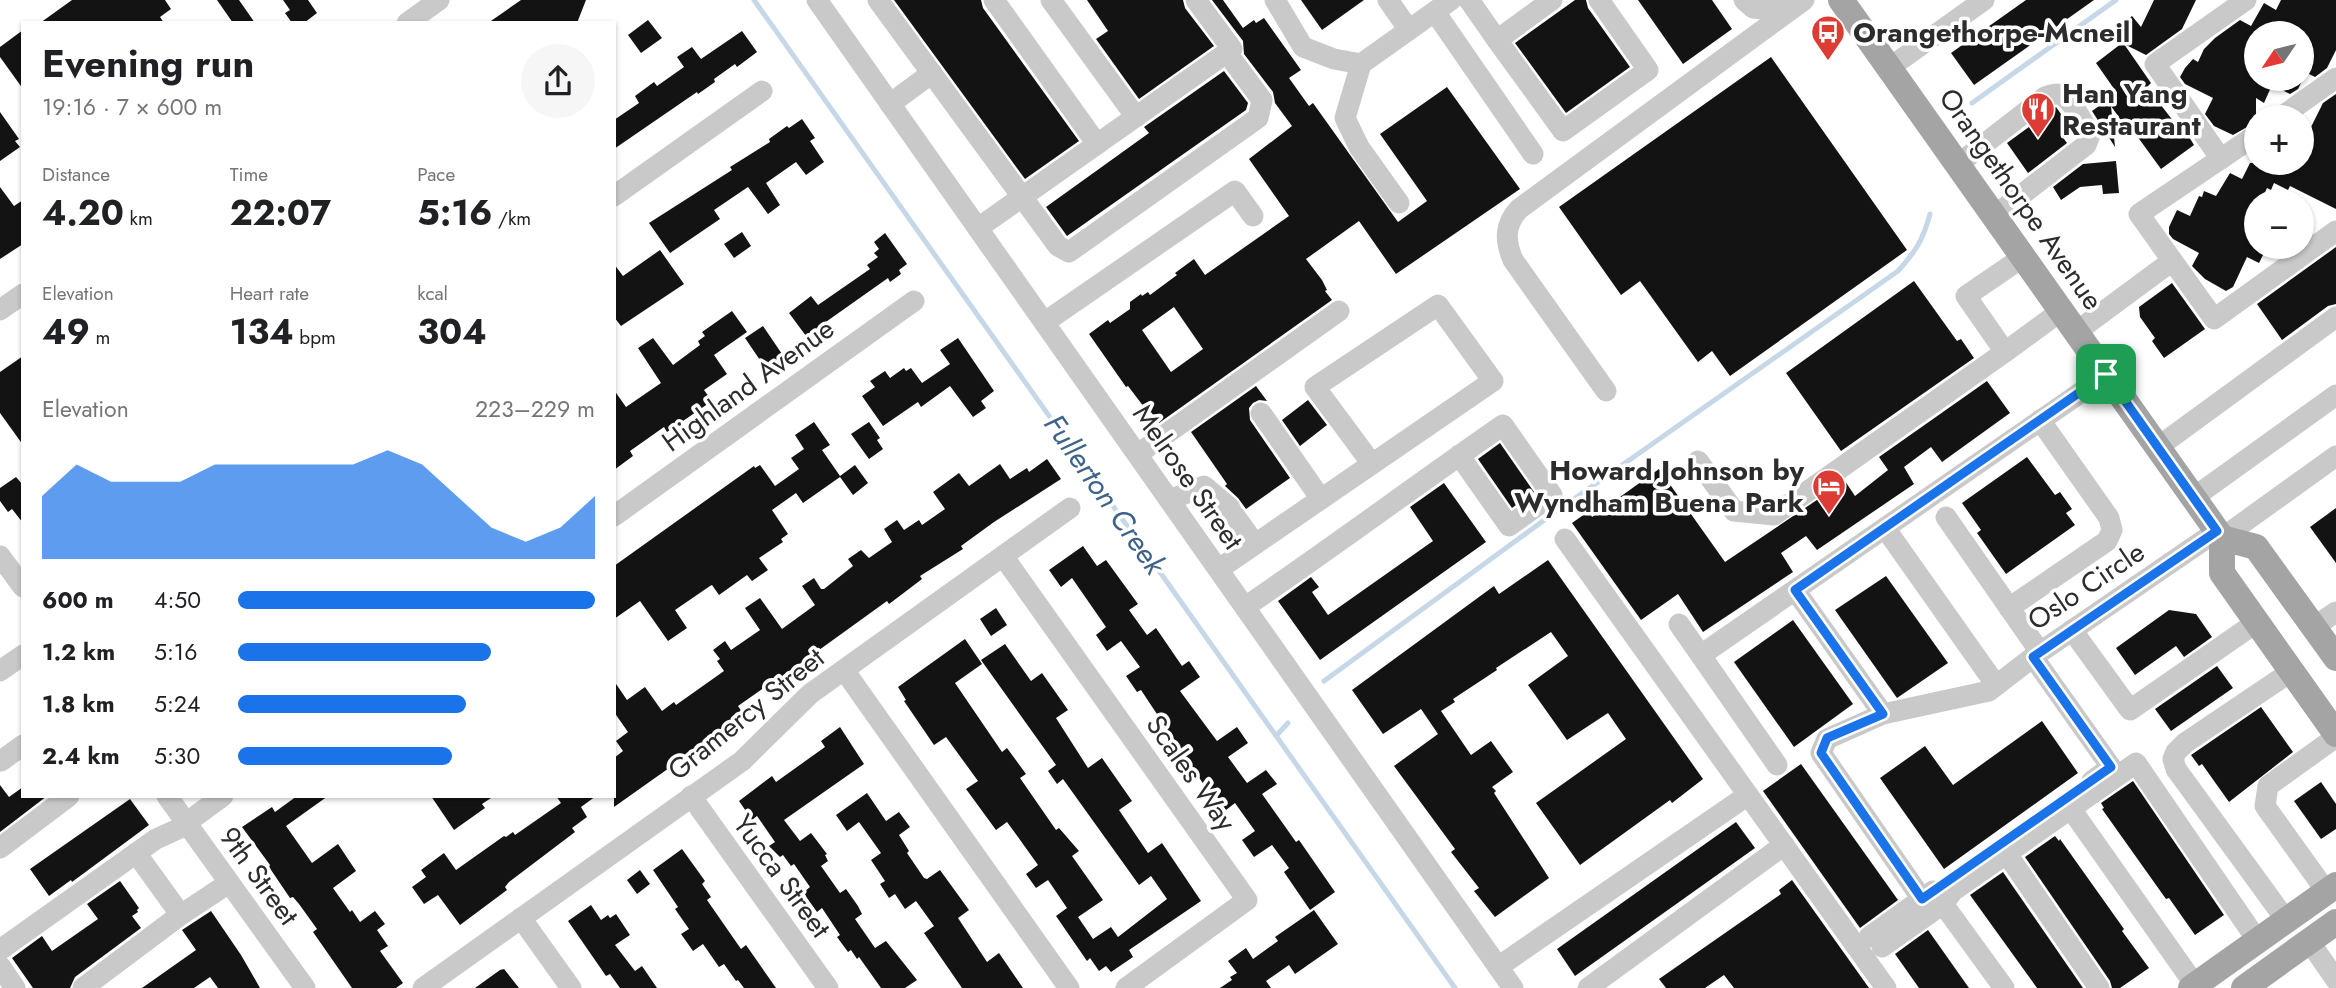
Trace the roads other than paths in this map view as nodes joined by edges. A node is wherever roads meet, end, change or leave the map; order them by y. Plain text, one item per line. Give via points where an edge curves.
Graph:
1 (439, 0) edge
2 (817, 0) edge
3 (878, 0) edge
4 (995, 0) edge
5 (1051, 0) edge
6 (1196, 0) edge
7 (1275, 0) edge
8 (1388, 0) edge
9 (1469, 0) edge
10 (1552, 0) edge
11 (1599, 0) edge
12 (1744, 0) edge
13 (1777, 0) edge
14 (1804, 0) edge
15 (1841, 0) edge
16 (1984, 0) edge
17 (2246, 0) edge
18 (1443, 6) edge
19 (410, 21) edge
20 (1409, 30) junction
21 (1497, 40) junction
22 (1227, 53) junction
23 (1362, 64) junction
24 (1889, 68) junction
25 (932, 73) junction
26 (2336, 78) edge
27 (762, 90) dead end
28 (890, 104) junction
29 (2298, 105) edge
30 (1136, 117) junction
31 (2244, 143) edge
32 (1097, 145) junction
33 (1533, 153) dead end
34 (2221, 159) junction
35 (1958, 165) junction
36 (616, 195) edge
37 (1023, 197) junction
38 (1399, 203) dead end
39 (1253, 216) dead end
40 (1994, 216) junction
41 (978, 228) junction
42 (2336, 230) edge
43 (2022, 257) junction
44 (2172, 261) junction
45 (21, 295) edge
46 (914, 301) dead end
47 (0, 310) edge
48 (1339, 311) dead end
49 (2336, 317) edge
50 (1045, 322) junction
51 (2068, 322) junction
52 (2005, 352) junction
53 (2106, 374) junction
54 (1606, 391) dead end
55 (2336, 395) edge
56 (1261, 413) dead end
57 (2040, 420) junction
58 (2158, 447) junction
59 (1138, 454) junction
60 (1459, 455) junction
61 (2336, 456) edge
62 (1698, 461) dead end
63 (1372, 464) junction
64 (2193, 498) junction
65 (1321, 499) junction
66 (1170, 500) junction
67 (1070, 508) dead end
68 (616, 515) edge
69 (1946, 517) dead end
70 (1885, 528) junction
71 (2219, 534) junction
72 (1565, 539) dead end
73 (1255, 544) junction
74 (0, 556) edge
75 (1003, 556) junction
76 (1219, 569) junction
77 (21, 584) edge
78 (1795, 590) junction
79 (1245, 607) junction
80 (2009, 608) junction
81 (2336, 612) edge
82 (2257, 622) junction
83 (1679, 624) dead end
84 (2314, 627) junction
85 (2072, 629) junction
86 (2036, 654) junction
87 (1701, 655) junction
88 (21, 656) edge
89 (2336, 658) edge
90 (844, 670) junction
91 (0, 671) edge
92 (2292, 671) junction
93 (1993, 688) junction
94 (1883, 714) junction
95 (2336, 736) edge
96 (21, 746) edge
97 (1, 761) edge
98 (1777, 765) dead end
99 (1748, 794) junction
100 (691, 796) junction
101 (66, 798) edge
102 (168, 798) edge
103 (220, 798) edge
104 (2071, 809) junction
105 (186, 824) junction
106 (1784, 845) junction
107 (0, 848) edge
108 (135, 853) junction
109 (2007, 855) junction
110 (229, 883) junction
111 (2331, 888) edge
112 (1933, 901) junction
113 (175, 907) dead end
114 (521, 918) junction
115 (2286, 920) junction
116 (2336, 922) edge
117 (2257, 940) junction
118 (2309, 941) junction
119 (1875, 942) dead end
120 (0, 950) edge
121 (0, 966) edge
122 (1499, 967) junction
123 (2336, 980) edge
124 (2193, 987) edge
125 (15, 988) edge
126 (83, 988) edge
127 (305, 988) edge
128 (423, 988) edge
129 (571, 988) edge
130 (828, 988) edge
131 (1069, 988) edge
132 (1126, 988) edge
133 (1513, 988) edge
134 (1588, 988) edge
135 (1886, 988) edge
136 (2004, 988) edge
137 (2099, 988) edge
138 (2244, 988) edge

1 - 19 street
2 - 28 street, Melrose Street
3 - 25 street
4 - 32 street
5 - 30 street
6 - 22 street via 1232,49
7 - 23 street via 1303,47
8 - 20 street
9 - 21 street
10 - 21 street
11 - 21 street via 1648,70 1563,131
12 - 13 street via 1753,8 1764,9
14 - 54 street via 1510,218 1506,232 1513,260
15 - 24 main road, Orangethorpe Avenue
16 - 24 street
17 - 34 street via 2155,64
18 - 20 street
18 - 33 street
20 - 23 street
22 - 30 street
22 - 37 street via 1262,100 1258,118 1075,250 1058,246
23 - 38 street via 1345,118 1359,148
24 - 35 main road, Orangethorpe Avenue
25 - 28 street
25 - 37 street
26 - 29 street
27 - 36 street
28 - 41 street, Melrose Street
30 - 32 street
31 - 34 street
32 - 37 street
34 - 44 street via 2140,214
35 - 40 main road, Orangethorpe Avenue
35 - 40 street via 2045,97 2064,96 2087,127 2086,145
37 - 41 street
39 - 50 street via 1235,191
40 - 43 main road, Orangethorpe Avenue
41 - 50 street, Melrose Street
42 - 44 street via 2214,319
43 - 51 main road, Orangethorpe Avenue
43 - 52 street via 1966,296
44 - 51 street
45 - 47 street
46 - 68 street, Highland Avenue
48 - 59 street
49 - 58 street
50 - 59 street, Melrose Street
51 - 52 street
51 - 53 main road, Orangethorpe Avenue
52 - 62 street via 1774,515 1734,511
53 - 57 street
53 - 58 main road, Orangethorpe Avenue
55 - 64 street
56 - 65 street
57 - 70 street
57 - 80 street via 2109,518 2112,530 2106,541
58 - 64 main road, Orangethorpe Avenue
59 - 66 street, Melrose Street
60 - 60 street via 1503,425 1552,495 1509,526
60 - 79 street
61 - 71 street, Oslo Circle
63 - 63 street via 1493,381 1438,304 1315,387
63 - 65 street
64 - 71 main road, Orangethorpe Avenue
65 - 73 street
66 - 73 street via 1204,486 1232,512
66 - 76 street, Melrose Street
67 - 75 street, Gramercy Street
69 - 80 street
70 - 78 street
70 - 93 street
71 - 82 main road via 2222,573
71 - 84 main road via 2256,547
71 - 85 street, Oslo Circle
72 - 99 street
73 - 76 street
74 - 77 street
75 - 90 street, Gramercy Street
75 - 132 street, Scales Way via 1247,900
76 - 79 street, Melrose Street
78 - 87 street
78 - 94 street
79 - 122 street, Melrose Street
80 - 86 street
81 - 84 street
82 - 85 street via 2130,710
82 - 92 main road
83 - 87 street
84 - 89 main road
85 - 86 street, Oslo Circle
86 - 93 street, Oslo Circle
86 - 112 street via 2111,767
87 - 98 street
88 - 91 street
90 - 100 street, Gramercy Street via 792,711 742,761
90 - 131 street
92 - 95 main road
92 - 115 street via 2185,743 2173,759
93 - 94 street
94 - 112 street via 1827,738 1821,753
95 - 111 street via 2268,786 2265,806
96 - 97 street
99 - 106 street
99 - 122 street
100 - 114 street, Gramercy Street
100 - 130 street, Yucca Street
101 - 107 street
102 - 105 street, 9th Street
103 - 105 street
104 - 109 street
104 - 117 street via 2136,763
104 - 124 street
105 - 108 street
105 - 110 street, 9th Street
106 - 134 street
106 - 135 street
108 - 113 street
108 - 120 street
109 - 112 street
109 - 137 street
110 - 126 street
110 - 127 street, 9th Street
111 - 115 main road
112 - 119 street
112 - 136 street
114 - 128 street, Gramercy Street
114 - 129 street
115 - 117 main road
116 - 118 main road
117 - 124 main road
118 - 123 street
118 - 138 main road
121 - 125 street
122 - 133 street, Melrose Street

